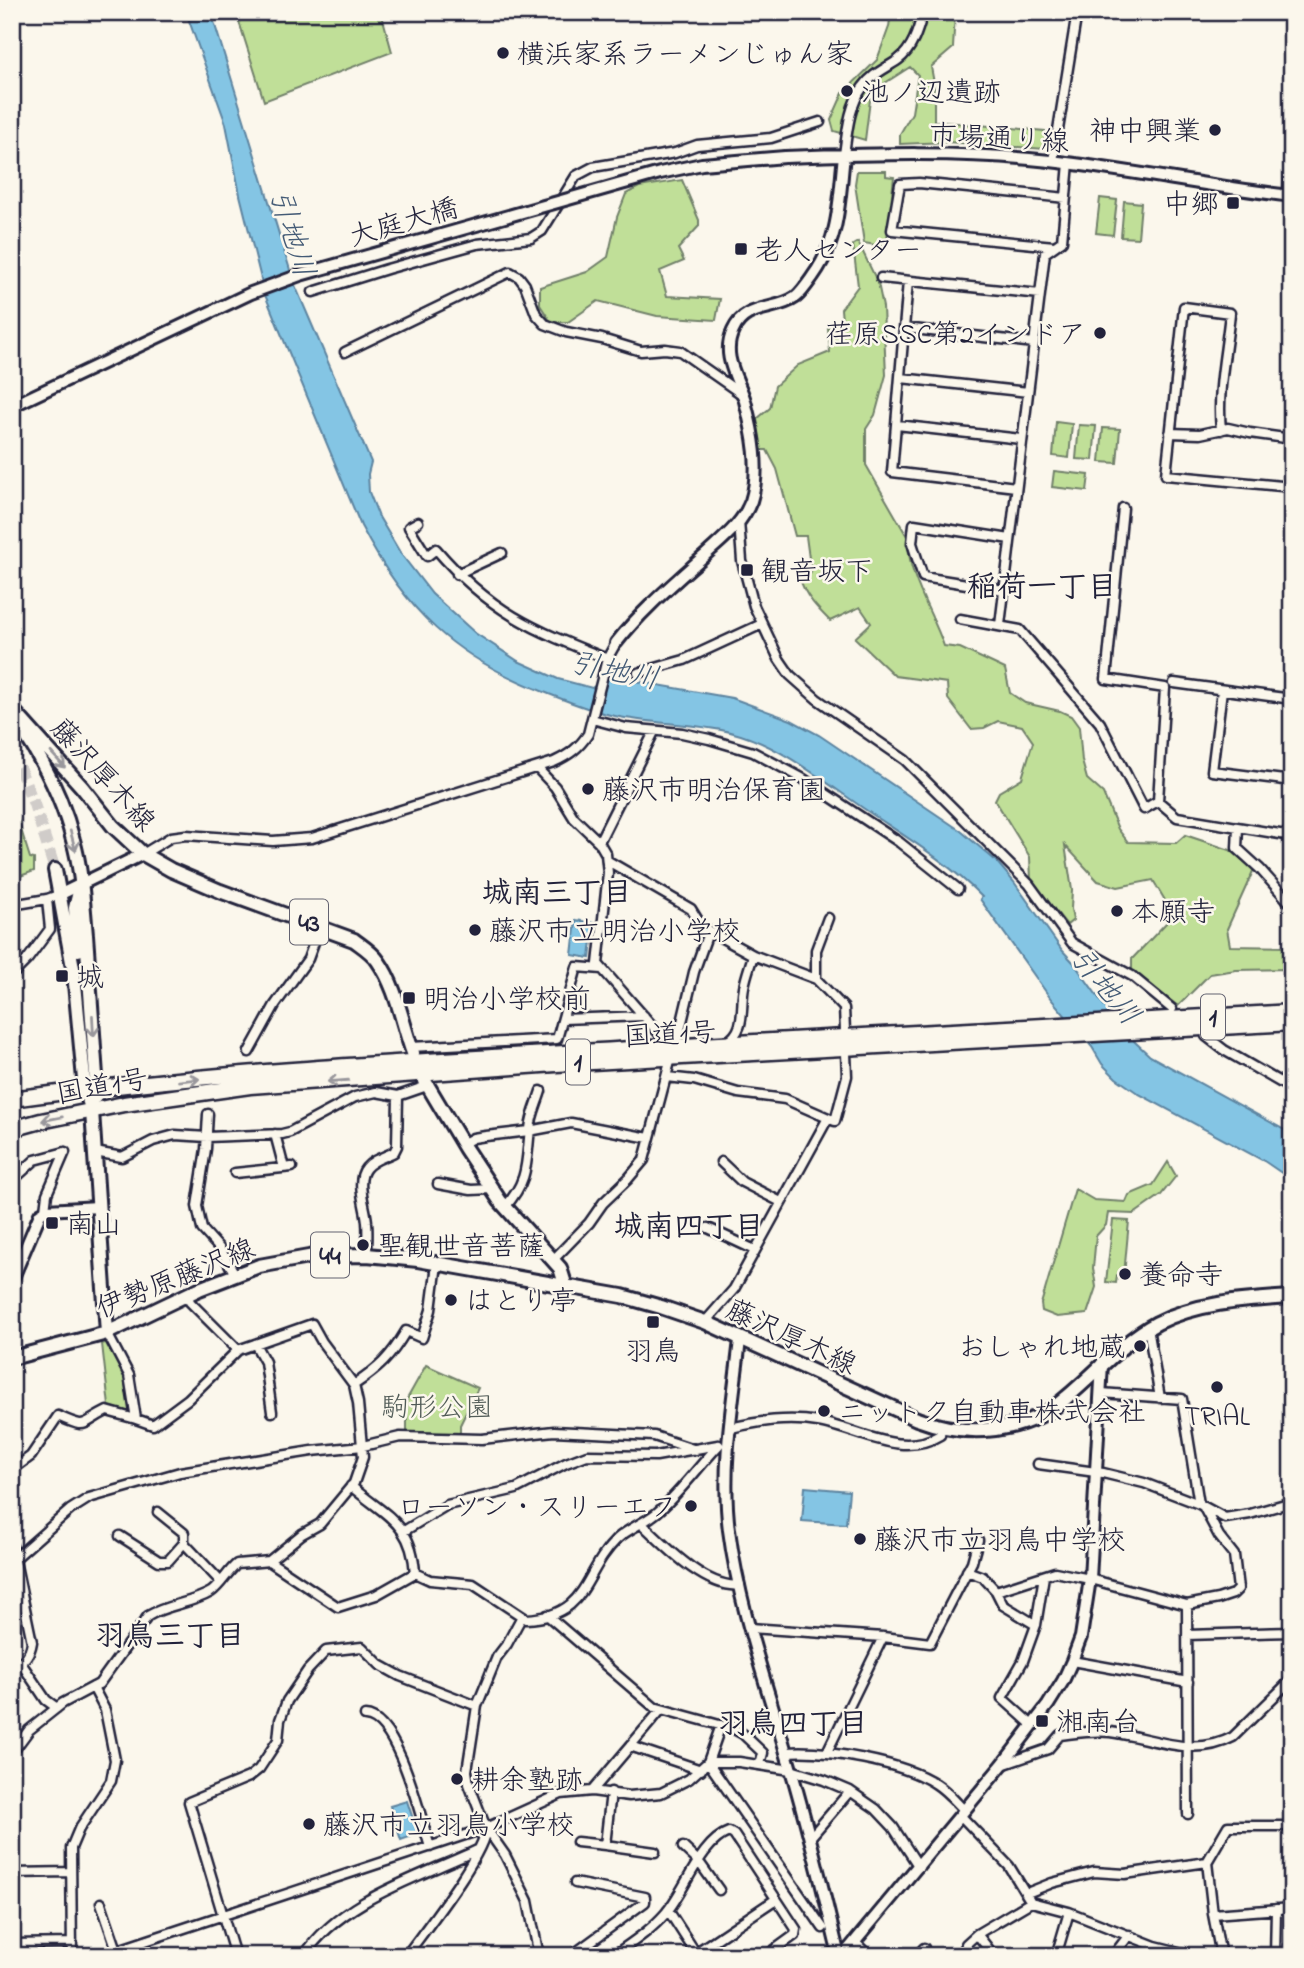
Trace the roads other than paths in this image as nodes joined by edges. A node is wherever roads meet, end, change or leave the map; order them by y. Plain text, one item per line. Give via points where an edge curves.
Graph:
1 (923, 12) edge
2 (1077, 12) edge
3 (820, 122) dead end
4 (844, 155) junction
5 (785, 156) joint
6 (1292, 159) edge
7 (1053, 161) junction
8 (1069, 163) junction
9 (1290, 196) edge
10 (1066, 198) junction
11 (1054, 246) junction
12 (881, 278) dead end
13 (908, 281) junction
14 (313, 292) dead end
15 (1040, 294) junction
16 (905, 328) junction
17 (1034, 343) junction
18 (345, 352) dead end
19 (901, 378) junction
20 (1028, 392) junction
21 (743, 395) junction
22 (12, 406) edge
23 (897, 425) junction
24 (1221, 430) junction
25 (1170, 433) junction
26 (1021, 439) junction
27 (1292, 439) edge
28 (1016, 487) junction
29 (1292, 487) edge
30 (1123, 508) dead end
31 (739, 521) junction
32 (418, 522) dead end
33 (1010, 539) junction
34 (502, 553) dead end
35 (457, 574) junction
36 (1004, 590) junction
37 (960, 619) dead end
38 (762, 624) junction
39 (1000, 625) junction
40 (616, 642) joint
41 (607, 659) junction
42 (638, 673) dead end
43 (1174, 683) dead end
44 (1222, 690) junction
45 (1292, 699) edge
46 (12, 711) edge
47 (592, 719) junction
48 (654, 732) junction
49 (537, 768) junction
50 (1292, 781) edge
51 (1158, 801) junction
52 (1292, 805) edge
53 (1238, 828) junction
54 (1291, 836) edge
55 (599, 842) junction
56 (143, 855) junction
57 (608, 861) junction
58 (55, 870) tunnel mouth
59 (82, 885) junction
60 (958, 889) dead end
61 (61, 894) junction
62 (47, 899) junction
63 (12, 905) edge
64 (1292, 905) edge
65 (828, 918) dead end
66 (320, 926) junction
67 (709, 930) junction
68 (754, 955) junction
69 (602, 969) junction
70 (12, 975) edge
71 (816, 979) junction
72 (78, 1005) junction
73 (1172, 1009) dead end
74 (1292, 1012) edge
75 (644, 1016) junction
76 (563, 1019) junction
77 (742, 1021) junction
78 (1292, 1023) edge
79 (1137, 1027) junction
80 (1206, 1036) dead end
81 (759, 1042) junction
82 (847, 1043) junction
83 (720, 1044) junction
84 (412, 1050) joint
85 (673, 1050) junction
86 (249, 1052) dead end
87 (667, 1077) junction
88 (426, 1084) joint
89 (91, 1089) junction
90 (1292, 1089) edge
91 (541, 1091) dead end
92 (398, 1096) junction
93 (12, 1100) edge
94 (92, 1111) junction
95 (208, 1114) dead end
96 (828, 1118) junction
97 (12, 1129) edge
98 (529, 1132) junction
99 (275, 1134) junction
100 (207, 1138) junction
101 (649, 1138) junction
102 (462, 1144) junction
103 (95, 1152) junction
104 (721, 1162) dead end
105 (235, 1173) dead end
106 (12, 1181) edge
107 (438, 1185) dead end
108 (492, 1189) junction
109 (781, 1202) junction
110 (98, 1207) junction
111 (505, 1207) junction
112 (45, 1210) junction
113 (708, 1227) dead end
114 (755, 1250) junction
115 (367, 1255) junction
116 (552, 1261) junction
117 (437, 1264) junction
118 (235, 1274) junction
119 (12, 1280) edge
120 (566, 1287) junction
121 (188, 1295) junction
122 (1292, 1297) edge
123 (705, 1322) junction
124 (1148, 1328) junction
125 (107, 1333) junction
126 (740, 1340) junction
127 (255, 1344) junction
128 (238, 1350) junction
129 (12, 1358) edge
130 (1102, 1363) junction
131 (354, 1385) junction
132 (1101, 1393) junction
133 (1160, 1398) junction
134 (272, 1412) dead end
135 (136, 1419) junction
136 (731, 1428) junction
137 (941, 1428) junction
138 (724, 1445) junction
139 (363, 1446) junction
140 (696, 1450) junction
141 (1038, 1464) dead end
142 (12, 1471) edge
143 (1095, 1472) junction
144 (351, 1486) junction
145 (1292, 1502) edge
146 (1201, 1505) junction
147 (158, 1512) dead end
148 (642, 1524) junction
149 (404, 1531) junction
150 (120, 1536) dead end
151 (978, 1540) dead end
152 (184, 1543) junction
153 (12, 1546) edge
154 (14, 1559) edge
155 (269, 1561) junction
156 (967, 1571) junction
157 (415, 1573) junction
158 (1044, 1576) junction
159 (1090, 1578) junction
160 (220, 1581) junction
161 (740, 1585) junction
162 (996, 1591) junction
163 (1187, 1605) junction
164 (547, 1615) junction
165 (521, 1618) junction
166 (1036, 1625) junction
167 (750, 1628) junction
168 (1292, 1632) edge
169 (1187, 1635) junction
170 (883, 1637) junction
171 (1072, 1661) junction
172 (17, 1665) edge
173 (1292, 1679) edge
174 (1188, 1682) junction
175 (93, 1687) junction
176 (477, 1706) junction
177 (57, 1708) junction
178 (660, 1710) junction
179 (365, 1716) dead end
180 (720, 1725) junction
181 (1032, 1725) junction
182 (630, 1746) junction
183 (1188, 1749) junction
184 (786, 1752) junction
185 (827, 1752) junction
186 (12, 1753) edge
187 (708, 1762) junction
188 (760, 1765) junction
189 (1002, 1765) junction
190 (701, 1770) junction
191 (791, 1770) junction
192 (592, 1791) junction
193 (850, 1791) junction
194 (611, 1792) junction
195 (962, 1813) junction
196 (1188, 1814) dead end
197 (1292, 1826) edge
198 (485, 1828) junction
199 (809, 1839) junction
200 (577, 1842) dead end
201 (605, 1845) junction
202 (430, 1847) junction
203 (683, 1847) dead end
204 (477, 1850) junction
205 (655, 1852) dead end
206 (699, 1862) junction
207 (1207, 1862) junction
208 (919, 1867) junction
209 (70, 1872) junction
210 (12, 1873) edge
211 (575, 1883) dead end
212 (719, 1890) dead end
213 (1027, 1893) junction
214 (776, 1899) junction
215 (1031, 1902) junction
216 (101, 1903) dead end
217 (1292, 1908) edge
218 (1276, 1909) junction
219 (668, 1910) junction
220 (1069, 1912) junction
221 (1213, 1914) junction
222 (223, 1915) junction
223 (823, 1928) dead end
224 (977, 1934) junction
225 (1129, 1935) junction
226 (855, 1942) junction
227 (71, 1943) junction
228 (12, 1944) edge
229 (924, 1948) dead end
230 (118, 1953) edge
231 (695, 1955) edge
232 (72, 1956) edge
233 (100, 1956) edge
234 (235, 1956) edge
235 (304, 1956) edge
236 (406, 1956) edge
237 (539, 1956) edge
238 (571, 1956) edge
239 (613, 1956) edge
240 (766, 1956) edge
241 (841, 1956) edge
242 (869, 1956) edge
243 (917, 1956) edge
244 (964, 1956) edge
245 (994, 1956) edge
246 (1056, 1956) edge
247 (1113, 1956) edge
248 (1195, 1956) edge
249 (1221, 1956) edge
250 (1275, 1956) edge

1 - 4 street via 905,53 862,87 853,107
2 - 7 street
3 - 14 street via 771,138 698,145 593,167 576,176 542,232 531,238 477,244
4 - 5 street, 市場通り線
4 - 7 street, 市場通り線 via 967,155
4 - 21 street via 838,212 825,258 796,297 746,314 731,334 730,363
5 - 22 street, 大庭大橋, bridge via 660,173 300,275 251,293
6 - 9 street
7 - 8 street, 市場通り線
8 - 9 street, 市場通り線
8 - 10 street
10 - 11 street via 1062,241
10 - 11 street via 900,184 892,230
11 - 15 street via 1045,253
12 - 13 street
13 - 15 street
13 - 16 street
15 - 17 street
16 - 17 street
16 - 19 street
17 - 20 street
18 - 21 street via 510,272 525,285 545,324 641,351 680,351
19 - 20 street
19 - 23 street
20 - 26 street
21 - 31 street via 752,435 755,484
23 - 26 street
23 - 28 street via 892,472
24 - 25 street
24 - 25 street via 1218,403 1230,313 1184,307
24 - 27 street
25 - 29 street via 1166,475
26 - 28 street
28 - 33 street
30 - 51 street via 1106,679 1165,688
31 - 38 street via 746,580
31 - 40 street
32 - 35 street via 408,527 420,547 427,556 436,549
33 - 36 street
33 - 36 street via 914,524 914,553 923,578
34 - 35 street
35 - 41 street via 514,619
36 - 39 street
37 - 39 street
38 - 42 street via 684,660
38 - 73 street via 779,659 802,687 905,760 1029,884 1072,943 1132,976
39 - 51 street via 1020,629 1095,716 1144,809
40 - 41 street
41 - 47 street
43 - 44 street
44 - 45 street
44 - 50 street via 1212,771
46 -> 56 main road, 藤沢厚木線 / 43
46 -> 59 main road, 藤沢厚木線 / 43 via 56,789 74,841
47 - 48 street
47 - 49 street via 582,744
48 - 55 street
48 - 60 street via 709,739 779,765 899,842
49 - 55 street via 574,818
49 - 56 street via 312,838 273,841 186,835 171,837
51 - 53 street via 1177,817
52 - 54 street
53 - 54 street
53 - 64 street via 1237,848
55 - 57 street
56 - 59 street
56 - 66 main road, 藤沢厚木線 / 43 via 220,891
57 - 67 street via 691,909
57 - 69 street via 598,964
58 - 61 main road, 藤沢厚木線 / 43
59 - 61 street
59 - 72 main road via 75,908
59 -> 89 main road, 藤沢厚木線 / 43
61 - 62 street
61 - 72 main road, 藤沢厚木線 / 43
62 - 63 street
62 - 70 street via 50,929
65 - 71 street via 816,950
66 - 84 main road, 藤沢厚木線 / 43 via 354,940 378,961
66 - 86 street via 308,959
67 - 68 street
67 - 85 street
68 - 71 street
68 - 77 street via 744,987
69 - 75 street
69 - 76 street via 577,967
71 - 82 street via 845,1008
72 - 89 main road, 藤沢厚木線 / 43
74 - 79 highway, 国道1号 / 1
75 - 76 street
75 - 85 street
76 - 84 street via 557,1039
77 - 81 street via 748,1035
77 - 83 street via 736,1036
78 - 79 highway, 国道1号 / 1
79 - 82 highway, 国道1号 / 1
80 - 90 street
81 - 82 highway, 国道1号 / 1
81 - 83 highway, 国道1号 / 1
82 - 85 highway, 国道1号 / 1
82 - 96 street via 847,1076 839,1109 835,1121
83 - 85 highway, 国道1号 / 1
85 - 87 street
89 -> 85 highway, 国道1号 / 1 via 478,1057
85 -> 94 highway, 国道1号 / 1 via 250,1086
87 - 96 street via 785,1099
87 - 101 street
88 - 92 street
88 - 102 main road
89 - 93 highway, 国道1号 / 1
89 - 94 main road, 藤沢厚木線 / 43
91 - 98 street
92 - 99 street via 376,1092 355,1097 290,1132
92 - 115 street via 397,1146 363,1173
94 -> 97 highway, 国道1号 / 1
94 - 103 main road, 藤沢厚木線 / 43
95 - 100 street
96 - 109 street
98 - 101 street via 571,1123
98 - 102 street via 472,1138
98 - 111 street via 521,1185
99 - 100 street
99 - 105 street via 288,1168
100 - 103 street via 162,1137 117,1158
100 - 118 street via 197,1196 199,1217 202,1229
101 - 116 street via 644,1160
102 - 108 main road
103 - 110 main road, 藤沢厚木線 / 43
104 - 109 street via 752,1189
106 - 112 street via 35,1160 65,1152
107 - 108 street
108 - 111 main road
109 - 114 street
110 - 112 street
110 - 125 main road, 藤沢厚木線 / 43
111 - 116 main road
112 - 119 street
113 - 114 street
114 - 123 street via 734,1289
115 - 117 main road, 伊勢原藤沢線 / 44
115 - 118 main road, 伊勢原藤沢線 / 44 via 288,1259
116 - 120 main road via 560,1268
117 - 120 main road, 伊勢原藤沢線 / 44
117 - 131 street via 422,1338 405,1331 393,1354
118 - 121 main road, 伊勢原藤沢線 / 44
120 - 123 main road, 藤沢厚木線 via 622,1296
121 - 125 main road, 伊勢原藤沢線 / 44
121 - 128 street
122 - 124 main road, 藤沢厚木線 via 1193,1308
123 - 126 main road, 藤沢厚木線
124 - 130 main road, 藤沢厚木線
124 - 133 street
125 - 129 main road, 伊勢原藤沢線 / 44
125 - 135 street via 129,1375
126 - 136 street
126 - 137 main road, 藤沢厚木線
127 - 128 street
127 - 131 street via 312,1324
127 - 134 street via 265,1362
128 - 135 street via 159,1423
130 - 132 street
130 - 137 main road, 藤沢厚木線 via 1066,1398 1033,1418 1000,1429
131 - 139 street
132 - 133 street
132 - 143 street
133 - 146 street via 1182,1399
135 - 142 street via 107,1411 79,1426 58,1416 32,1456
136 - 137 street via 803,1420 890,1443 931,1440 940,1435
136 - 138 street
138 - 140 street
138 - 148 street
138 - 161 street via 729,1529
139 - 140 street via 400,1437 482,1439 554,1431 654,1436
139 - 144 street
139 - 154 street via 180,1472 89,1498
140 - 149 street via 656,1456 587,1455 516,1489 447,1504
141 - 143 street
143 - 146 street via 1144,1483
143 - 159 street
144 - 149 street
144 - 155 street via 320,1524
145 - 146 street via 1228,1518
146 - 163 street via 1234,1555 1238,1589
147 - 152 street via 184,1533
148 - 161 street via 699,1573
148 - 164 street via 611,1546 578,1599
149 - 157 street
150 - 152 street via 159,1561 168,1561
151 - 156 street
152 - 160 street
153 - 154 street
154 - 172 street via 32,1642 30,1652
155 - 157 street via 338,1607 376,1595
155 - 160 street via 237,1563
156 - 162 street via 983,1577
156 - 170 street via 930,1643
157 - 165 street via 430,1580 473,1584
158 - 159 street via 1055,1572
158 - 162 street
158 - 166 street
159 - 163 street
159 - 171 street via 1082,1637
160 - 175 street via 213,1591 148,1616
161 - 167 street
162 - 166 street via 1003,1605
163 - 169 street
164 - 165 street
164 - 178 street
165 - 176 street via 497,1657
166 - 181 street via 1002,1699
167 - 170 street
167 - 184 street
168 - 169 street
169 - 174 street
170 - 185 street
171 - 174 street
171 - 181 street
172 - 177 street
173 - 183 street via 1233,1737
174 - 183 street
175 - 177 street
175 - 209 street via 105,1710 115,1760 111,1781 79,1829 71,1849
176 - 198 street via 467,1771
176 - 222 street via 400,1676 362,1647 326,1651 287,1701 278,1740 259,1769 189,1802
177 - 186 street via 29,1730
178 - 180 street
178 - 182 street
179 - 202 street via 374,1718 396,1744
180 - 187 street
180 - 188 street via 753,1743 763,1753
181 - 189 street
182 - 190 street
182 - 192 street
183 - 189 street via 1093,1731 1060,1735 1048,1749
183 - 196 street
184 - 185 street
184 - 191 street
185 - 195 street via 922,1777 947,1792
187 - 188 street
187 - 190 street
187 - 223 street
188 - 191 street
189 - 195 street
190 - 194 street via 661,1793 629,1796
191 - 193 street
191 - 199 street
192 - 194 street
192 - 198 street via 561,1794
193 - 199 street
193 - 208 street via 893,1827
194 - 201 street
195 - 208 street
195 - 213 street
197 - 207 street via 1227,1826
198 - 202 street
198 - 204 street via 484,1841
198 - 237 street via 524,1891
199 - 241 street
200 - 201 street
201 - 205 street
202 - 222 street
203 - 206 street
204 - 235 street via 368,1901 323,1933
204 - 236 street
206 - 212 street
206 - 214 street via 714,1842 729,1832
206 - 219 street
207 - 213 street via 1125,1874 1094,1872
207 - 221 street
208 - 226 street
209 - 210 street
209 - 227 street
211 - 238 street via 645,1897 645,1902
213 - 215 street
214 - 231 street
214 - 240 street via 796,1929 795,1935
215 - 220 street
215 - 224 street
216 - 230 street
217 - 218 street
218 - 221 street
218 - 250 street
219 - 231 street
219 - 239 street
220 - 225 street
220 - 246 street
221 - 249 street
222 - 230 street
222 - 234 street
224 - 244 street via 967,1944
224 - 245 street
225 - 247 street
225 - 248 street
226 - 241 street
226 - 242 street
227 - 228 street
227 - 232 street
229 - 243 street
230 - 233 street

